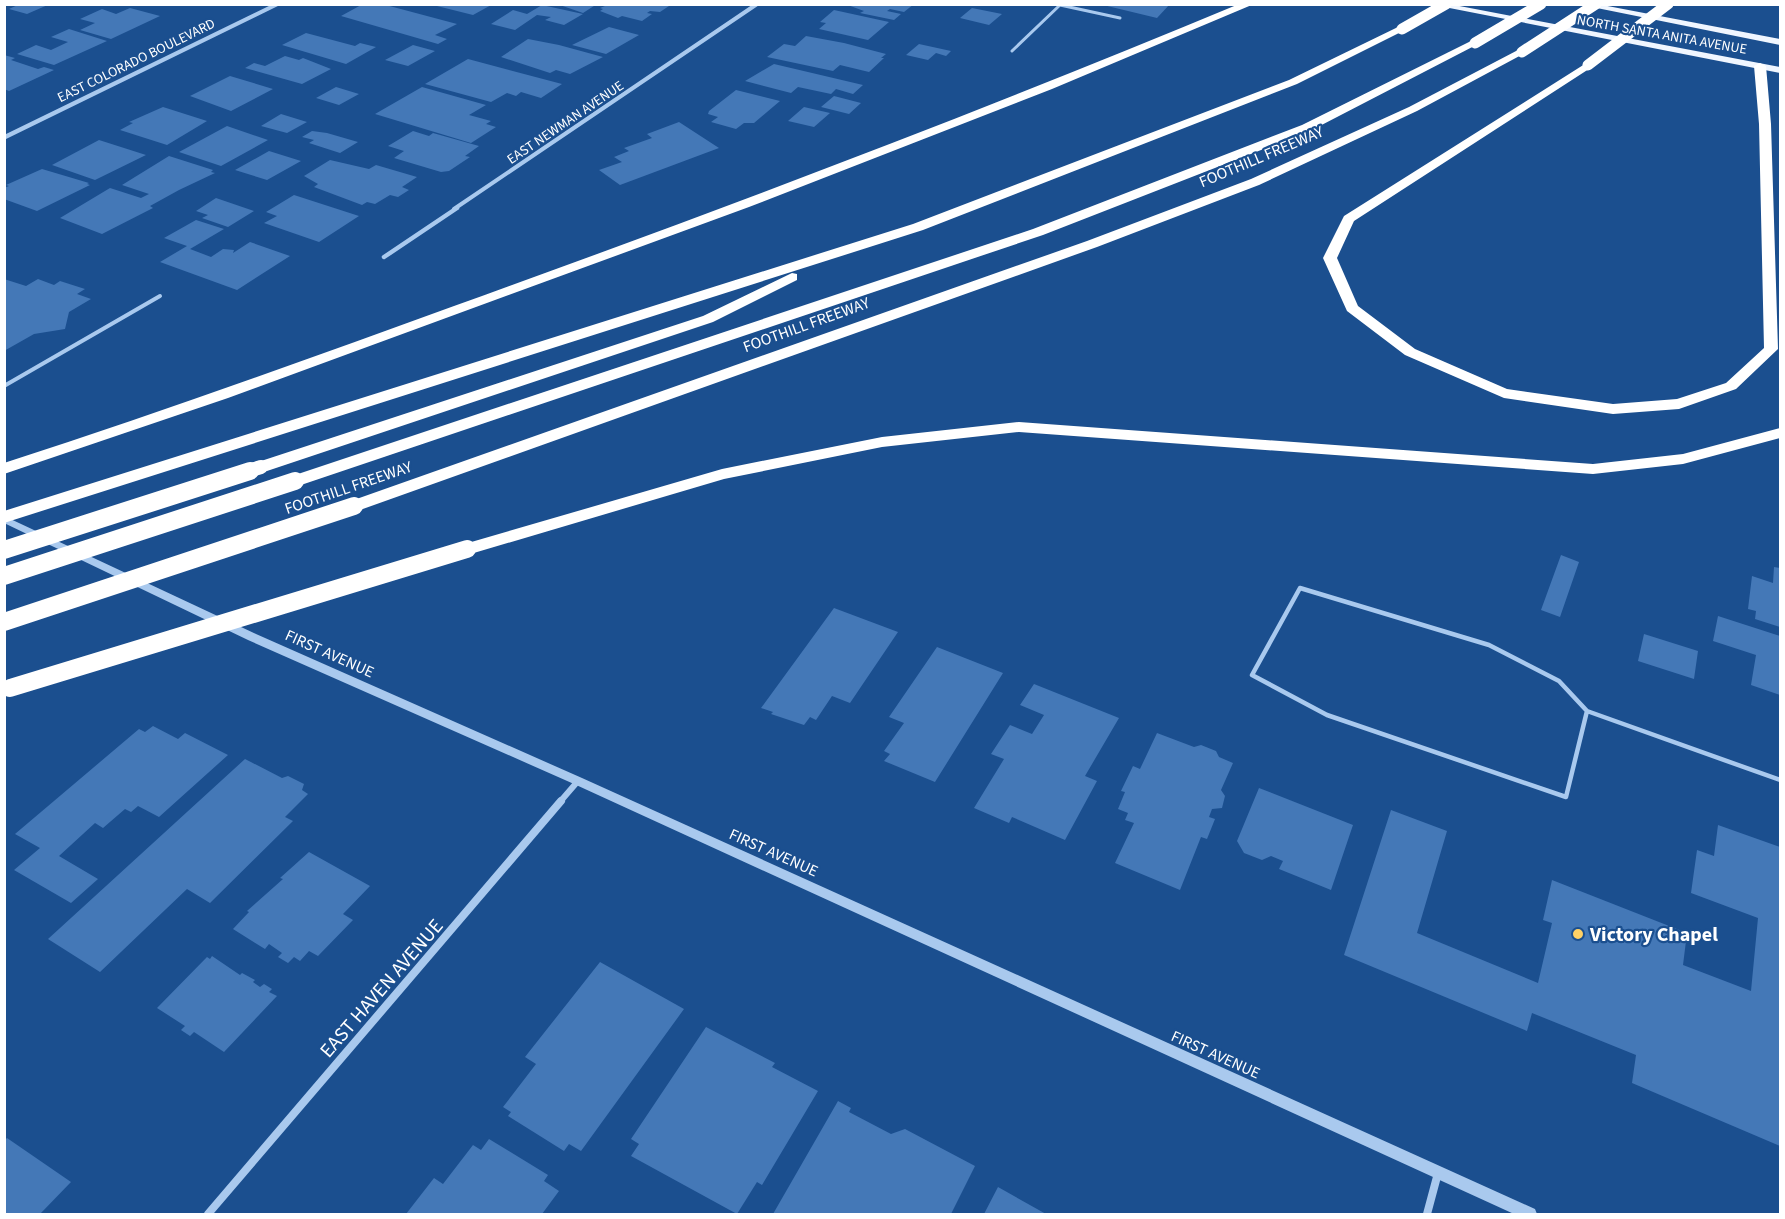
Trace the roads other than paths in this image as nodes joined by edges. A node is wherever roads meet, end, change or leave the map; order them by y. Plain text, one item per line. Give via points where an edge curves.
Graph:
1 (279, 4) edge
2 (757, 4) edge
3 (1249, 4) edge
4 (1433, 4) edge
5 (1446, 4) edge
6 (1541, 4) edge
7 (1581, 4) edge
8 (1596, 4) edge
9 (1668, 4) edge
10 (1059, 5) edge
11 (1120, 18) dead end
12 (1780, 42) edge
13 (1012, 51) dead end
14 (1760, 66) junction
15 (1780, 70) edge
16 (4, 138) edge
17 (842, 251) junction
18 (384, 257) dead end
19 (160, 296) dead end
20 (4, 386) edge
21 (1780, 433) edge
22 (4, 469) edge
23 (4, 518) edge
24 (4, 550) edge
25 (4, 576) edge
26 (4, 622) edge
27 (7, 689) edge
28 (1587, 711) junction
29 (1780, 780) edge
30 (578, 781) junction
31 (1438, 1173) junction
32 (208, 1215) edge
33 (1427, 1215) edge
34 (1530, 1215) edge

1 - 16 street, EAST COLORADO BOULEVARD
2 - 18 street, EAST NEWMAN AVENUE
3 - 22 highway via 624,250 153,421
4 - 14 main road, NORTH SANTA ANITA AVENUE
5 - 17 highway, bridge via 1293,82 918,227
6 - 25 highway, bridge via 1306,128 1038,232
7 - 12 main road, NORTH SANTA ANITA AVENUE
8 - 26 highway, FOOTHILL FREEWAY, bridge via 1522,52 1413,109 1255,182 1092,244 354,506
9 - 14 highway, bridge via 1588,64 1349,219 1330,258 1352,308 1410,352 1504,393 1613,409 1679,404 1731,386 1772,349
10 - 11 lane
10 - 13 lane
14 - 15 main road, NORTH SANTA ANITA AVENUE
17 - 23 highway
17 - 24 highway, bridge via 708,319
19 - 20 lane
21 - 27 highway, bridge via 1683,459 1593,469 1018,427 882,442 722,474
23 - 30 street, FIRST AVENUE via 252,637
28 - 28 lane via 1559,681 1489,645 1300,588 1252,675 1328,715 1566,797
28 - 29 lane
30 - 31 street, FIRST AVENUE
30 - 32 street, EAST HAVEN AVENUE
31 - 33 street
31 - 34 street, FIRST AVENUE

